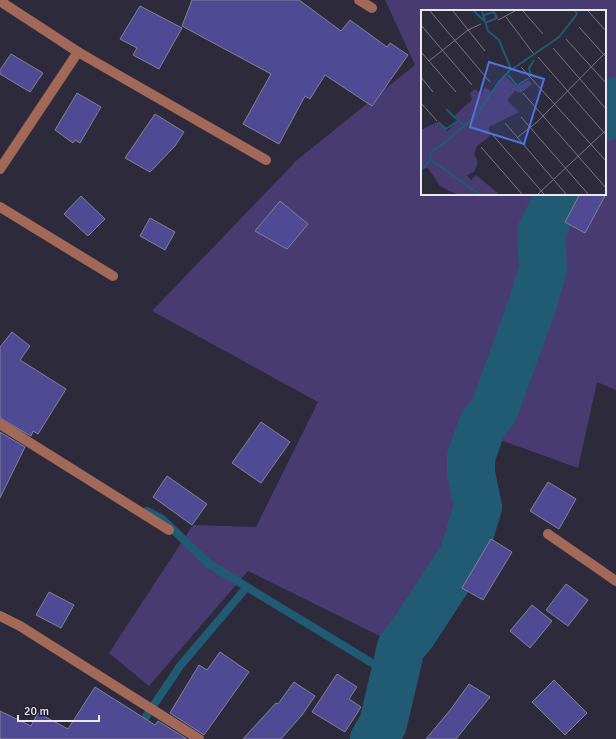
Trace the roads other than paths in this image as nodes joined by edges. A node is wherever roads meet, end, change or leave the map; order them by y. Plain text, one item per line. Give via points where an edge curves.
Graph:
1 (359, 0) edge
2 (0, 2) edge
3 (372, 8) dead end
4 (78, 52) junction
5 (266, 160) dead end
6 (0, 169) edge
7 (0, 207) edge
8 (113, 276) dead end
9 (0, 424) edge
10 (169, 530) dead end
11 (548, 534) dead end
12 (616, 581) edge
13 (0, 616) edge
14 (199, 739) edge

1 - 3 street
2 - 4 street
4 - 5 street
4 - 6 street
7 - 8 street
9 - 10 street
11 - 12 street
13 - 14 street via 20,626

